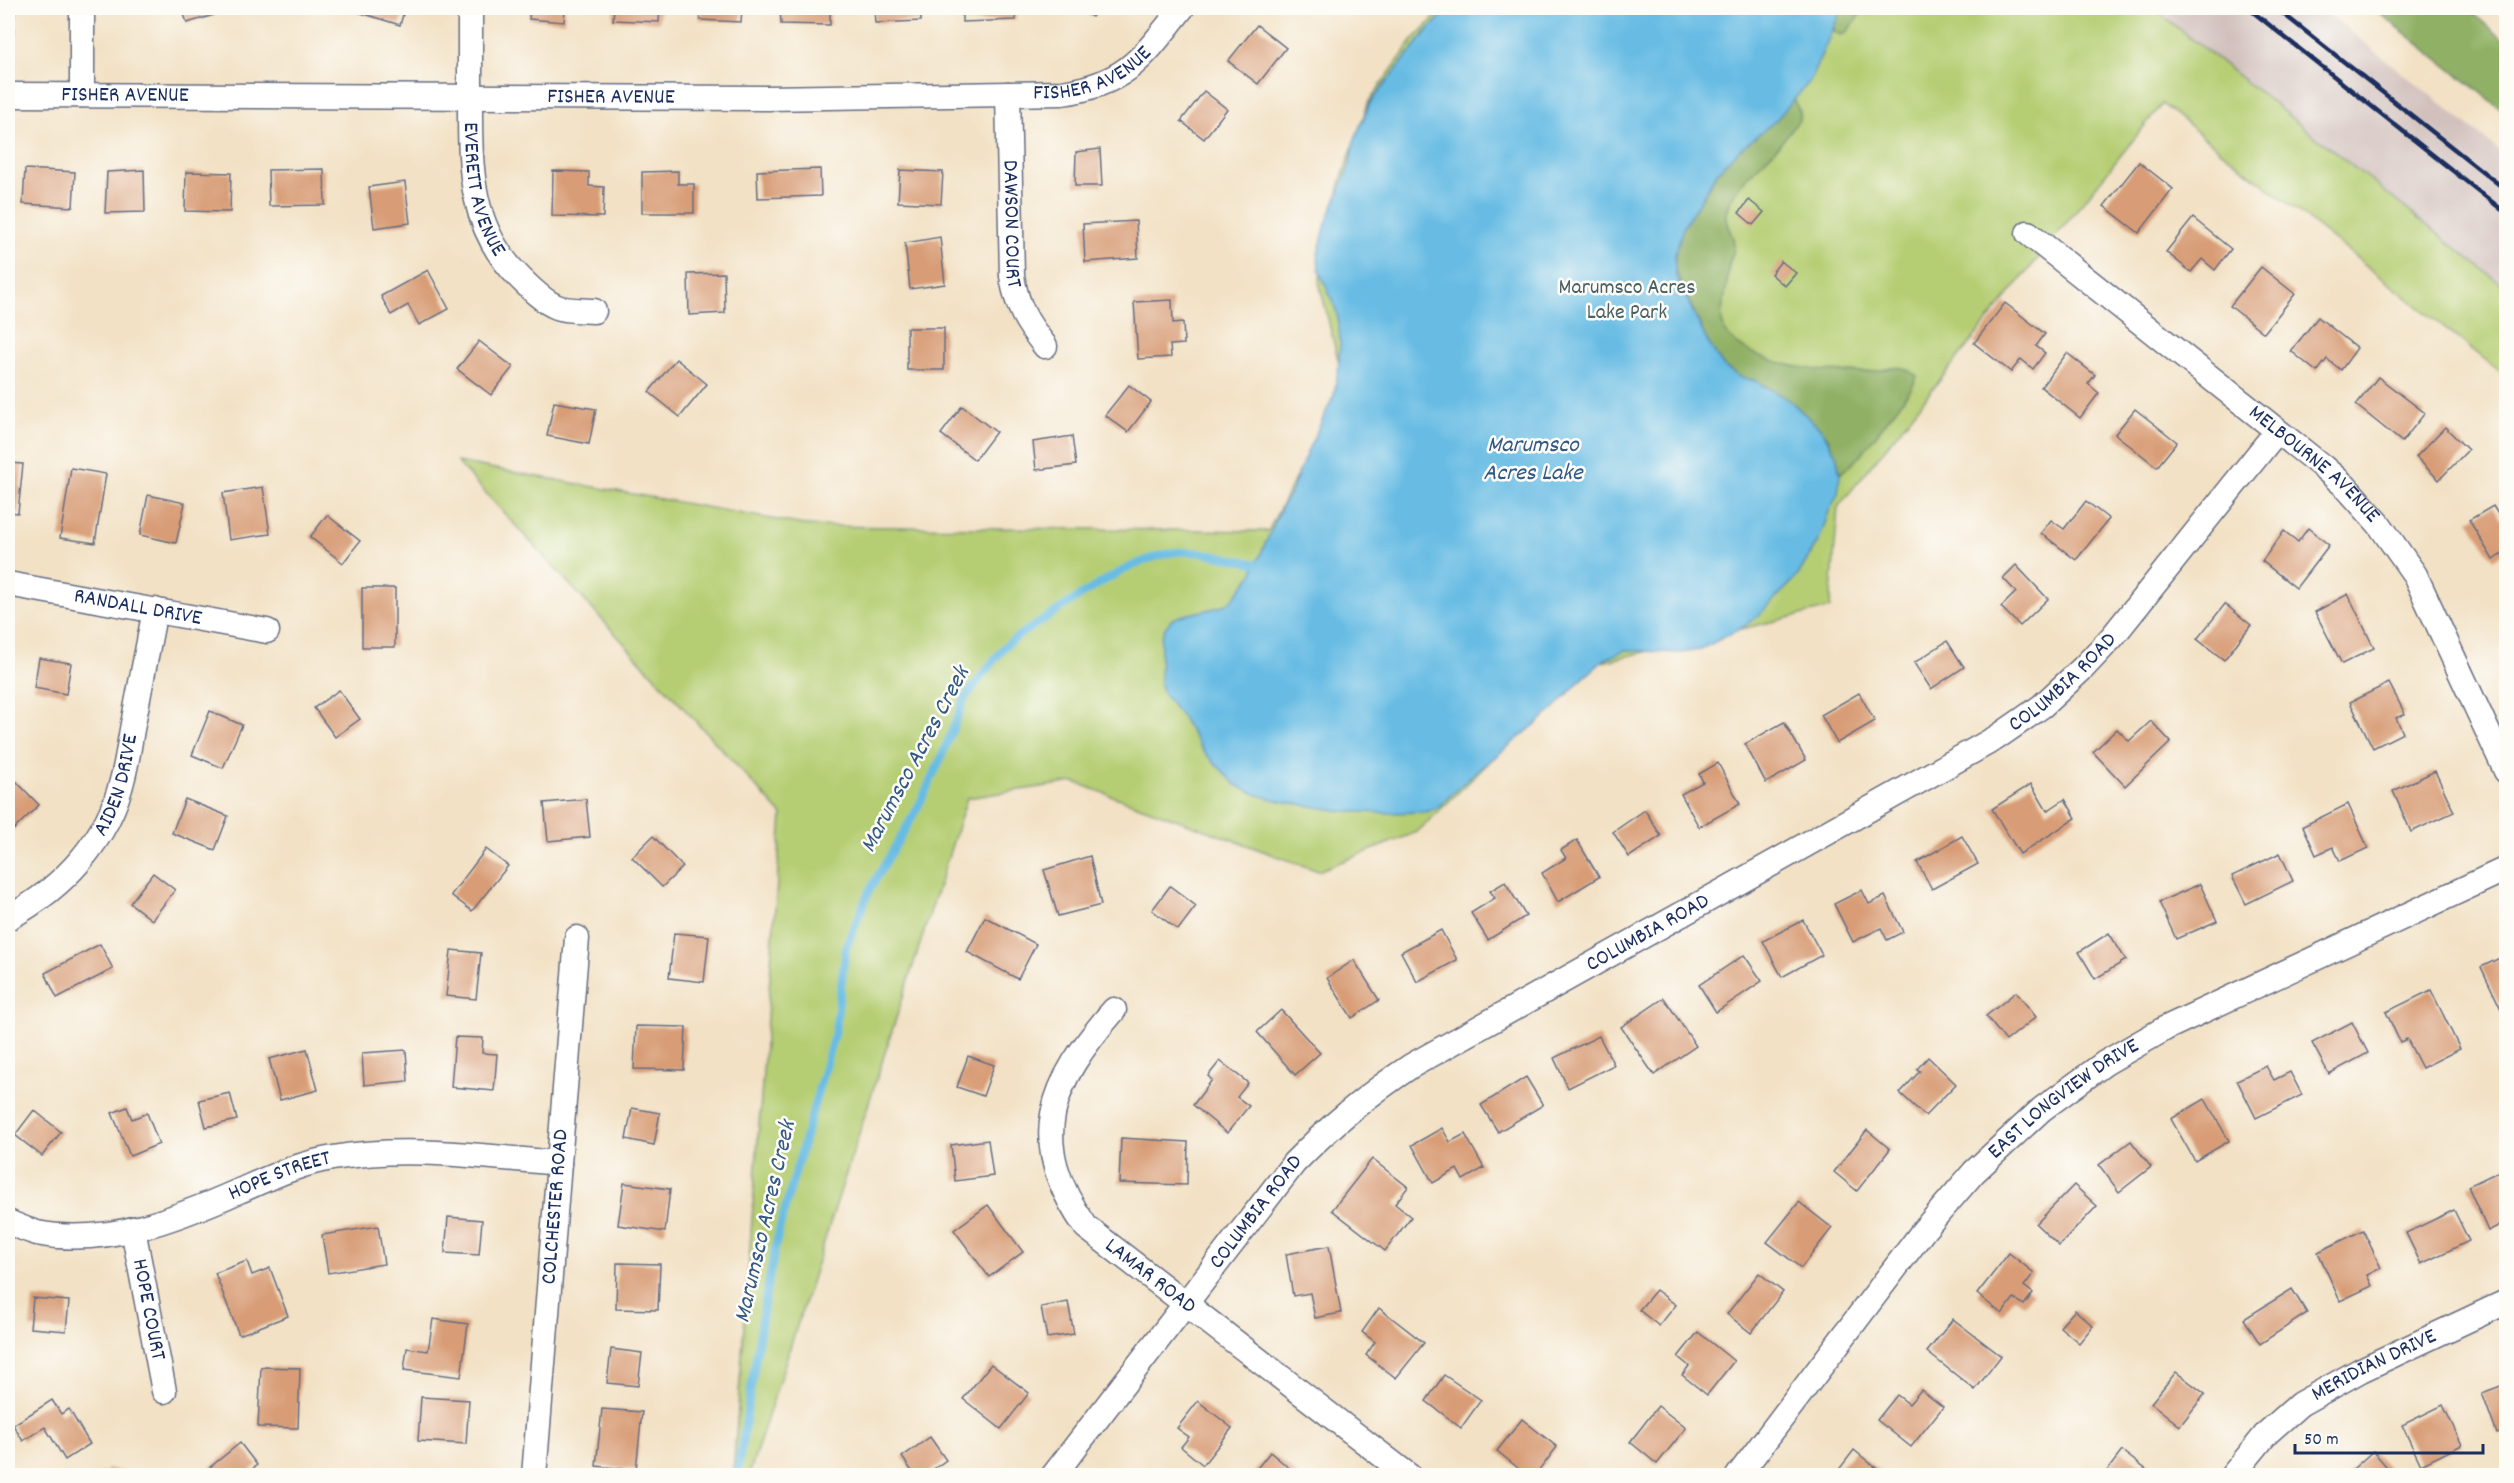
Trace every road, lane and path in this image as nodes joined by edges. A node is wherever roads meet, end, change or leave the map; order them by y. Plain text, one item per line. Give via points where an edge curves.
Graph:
1 (82, 8) edge
2 (470, 8) edge
3 (1182, 8) edge
4 (1008, 94) junction
5 (8, 95) edge
6 (82, 95) junction
7 (470, 97) junction
8 (2028, 233) dead end
9 (594, 311) dead end
10 (1045, 346) dead end
11 (2277, 431) junction
12 (8, 584) edge
13 (155, 610) junction
14 (267, 631) dead end
15 (2506, 771) edge
16 (2506, 869) edge
17 (8, 918) edge
18 (577, 938) dead end
19 (1113, 1010) dead end
20 (559, 1163) junction
21 (8, 1222) edge
22 (133, 1229) junction
23 (2506, 1302) edge
24 (1184, 1303) junction
25 (164, 1391) dead end
26 (534, 1476) edge
27 (1053, 1476) edge
28 (1409, 1476) edge
29 (1738, 1476) edge
30 (2232, 1476) edge

1 - 6 street
2 - 7 street, EVERETT AVENUE
3 - 4 street, FISHER AVENUE via 1138,61 1105,83 1080,91
4 - 7 street, FISHER AVENUE
4 - 10 street, DAWSON COURT via 1012,276 1026,322
5 - 6 street, FISHER AVENUE
6 - 7 street, FISHER AVENUE
7 - 9 street, EVERETT AVENUE via 472,184 492,243 510,269 540,296 558,307
8 - 11 street, MELBOURNE AVENUE
11 - 15 street, MELBOURNE AVENUE via 2345,486 2379,524 2415,575
11 - 24 street, COLUMBIA ROAD via 2113,636 2042,706 1996,738 1411,1066 1366,1096 1294,1163
12 - 13 street, RANDALL DRIVE
13 - 14 street, RANDALL DRIVE
13 - 17 street, AIDEN DRIVE via 123,778 102,830 78,865 58,885
16 - 29 street, EAST LONGVIEW DRIVE via 2166,1028 2106,1063 2042,1109 1974,1172 1924,1230
18 - 20 street, COLCHESTER ROAD
19 - 24 street, LAMAR ROAD via 1084,1043 1055,1103 1052,1150 1058,1177 1086,1227
20 - 22 street, HOPE STREET via 418,1152 330,1158 287,1170 197,1209
20 - 26 street, COLCHESTER ROAD
21 - 22 street, HOPE STREET via 57,1236
22 - 25 street, HOPE COURT
23 - 30 street, MERIDIAN DRIVE via 2361,1370 2300,1404 2267,1433
24 - 27 street, COLUMBIA ROAD
24 - 28 street, LAMAR ROAD

